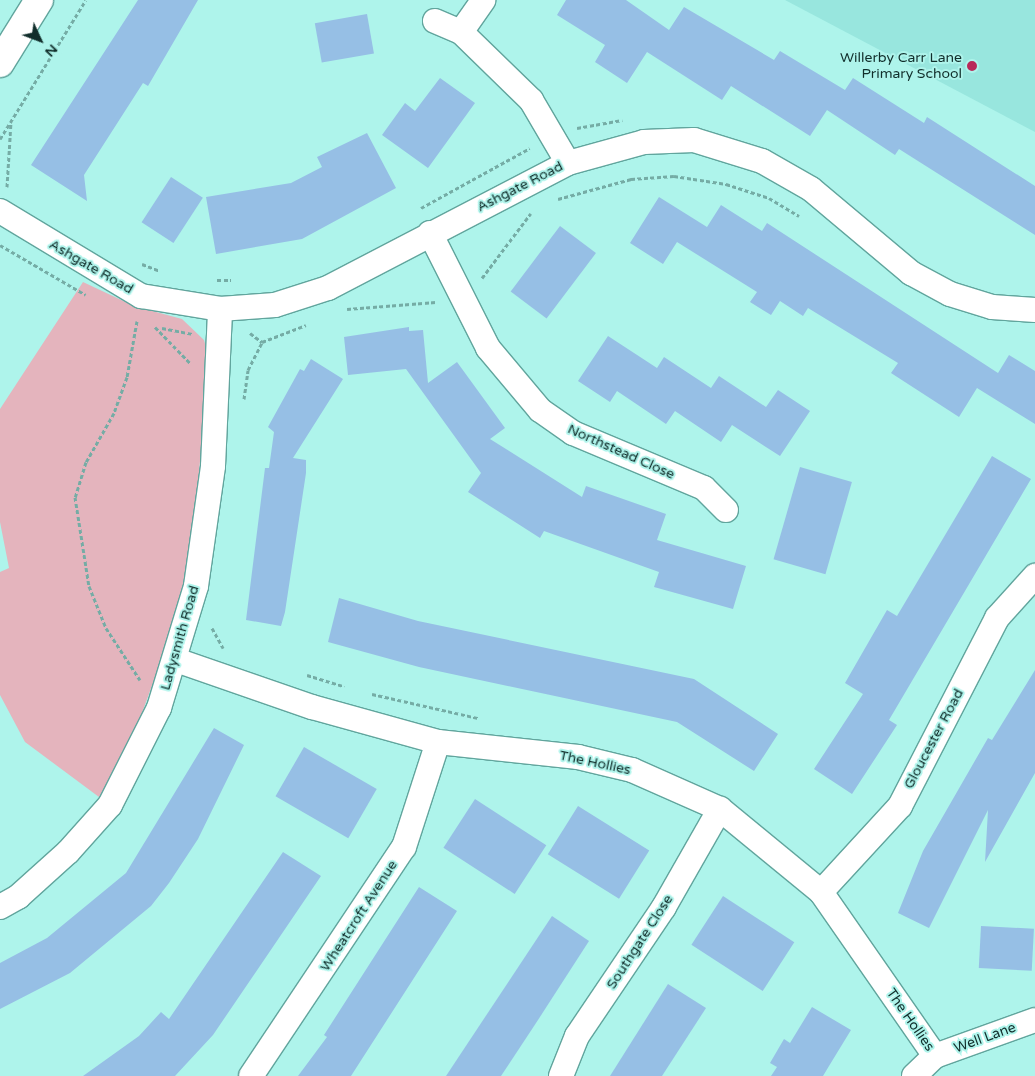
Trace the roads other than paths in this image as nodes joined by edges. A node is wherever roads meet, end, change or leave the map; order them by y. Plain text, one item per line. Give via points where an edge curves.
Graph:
1 (39, 0) edge
2 (483, 0) edge
3 (435, 21) dead end
4 (461, 32) junction
5 (0, 63) edge
6 (568, 163) junction
7 (1, 203) edge
8 (430, 233) junction
9 (220, 309) junction
10 (1035, 310) edge
11 (726, 510) dead end
12 (1035, 576) edge
13 (176, 660) junction
14 (438, 742) junction
15 (720, 809) junction
16 (821, 892) junction
17 (0, 907) edge
18 (1035, 1020) edge
19 (935, 1056) junction
20 (251, 1076) edge
21 (562, 1076) edge
22 (914, 1076) edge

1 - 5 street
2 - 4 street
3 - 4 street
4 - 6 street via 531,100
6 - 8 street, Ashgate Road
6 - 10 street, Ashgate Road via 644,142 694,140 762,161 811,189 911,272 950,294 992,307
7 - 9 street, Ashgate Road via 141,296
8 - 9 street, Ashgate Road via 328,288 275,305
8 - 11 street, Northstead Close via 488,348 540,410 573,433 704,488
9 - 13 street, Ladysmith Road via 213,466 196,586
12 - 16 street, Gloucester Road via 997,618 900,806
13 - 14 street, The Hollies via 312,707
13 - 17 street, Ladysmith Road via 159,708 110,805 68,852 18,898
14 - 15 street, The Hollies via 578,757 632,770
14 - 20 street, Wheatcroft Avenue via 404,847
15 - 16 street, The Hollies
15 - 21 street, Southgate Close via 664,907 577,1036
16 - 19 street, The Hollies
18 - 19 street, Well Lane
19 - 22 street, Well Lane

